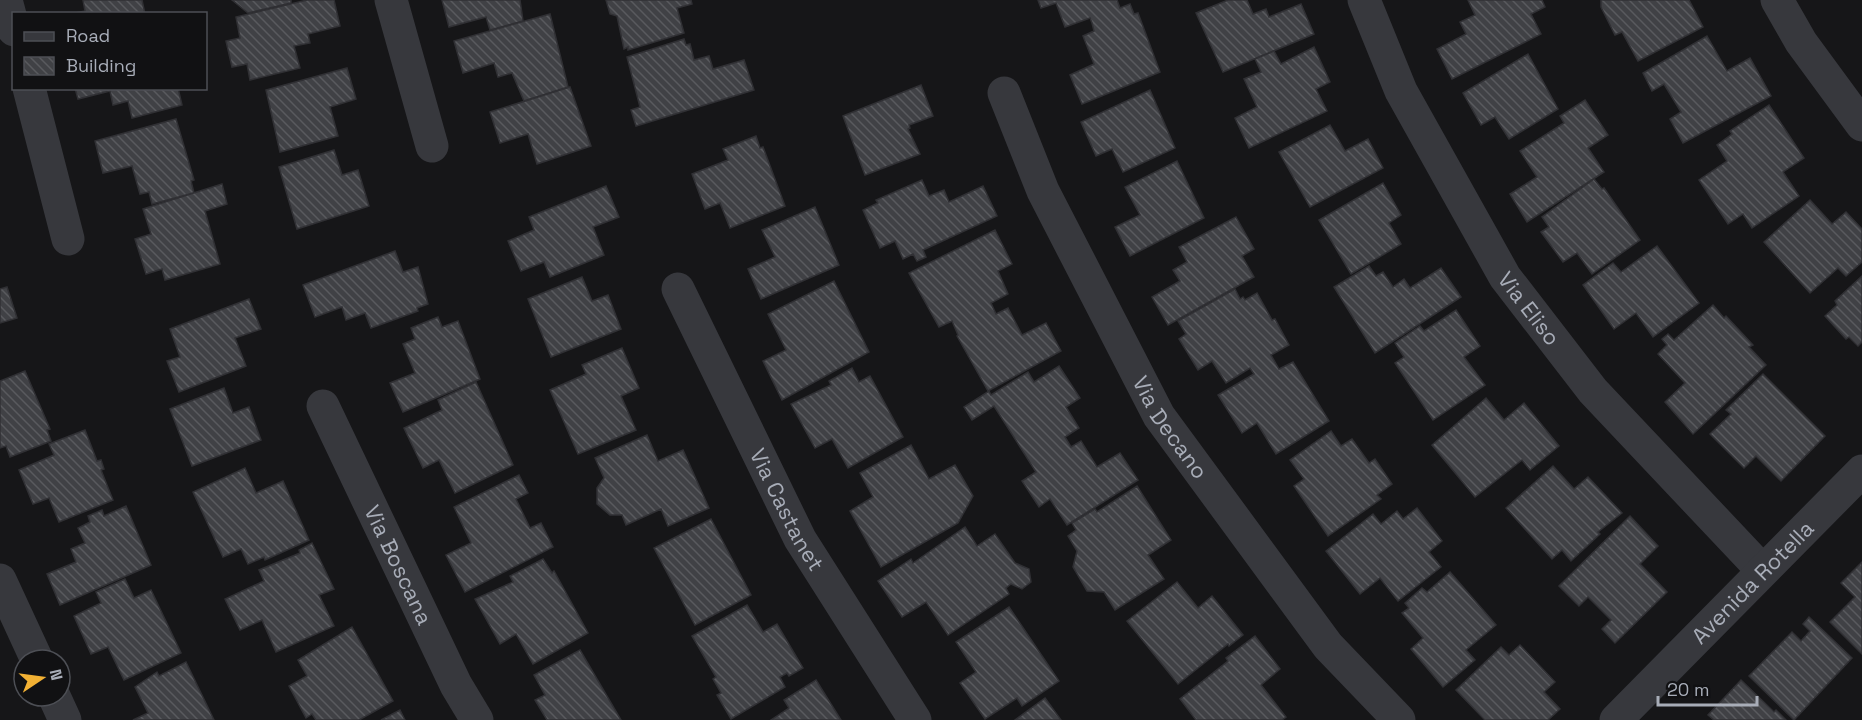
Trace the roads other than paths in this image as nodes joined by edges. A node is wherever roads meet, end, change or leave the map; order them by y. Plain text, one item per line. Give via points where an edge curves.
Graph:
1 (6, 0) edge
2 (392, 0) edge
3 (1364, 0) edge
4 (1777, 0) edge
5 (12, 22) edge
6 (30, 90) edge
7 (1004, 93) dead end
8 (1862, 125) edge
9 (432, 146) dead end
10 (68, 239) dead end
11 (678, 289) dead end
12 (323, 406) dead end
13 (1862, 471) edge
14 (1762, 570) junction
15 (0, 580) edge
16 (31, 648) edge
17 (477, 720) edge
18 (915, 720) edge
19 (1399, 720) edge
20 (1616, 720) edge

1 - 5 street
2 - 9 street
3 - 14 street, Via Eliso via 1401,91 1504,278 1593,391
4 - 8 street via 1801,42
6 - 10 street
7 - 19 street, Via Decano via 1043,191 1159,416 1328,646
11 - 18 street, Via Castanet via 800,539
12 - 17 street, Via Boscana via 456,685
13 - 14 street, Avenida Rotella
14 - 20 street, Avenida Rotella
15 - 16 street

